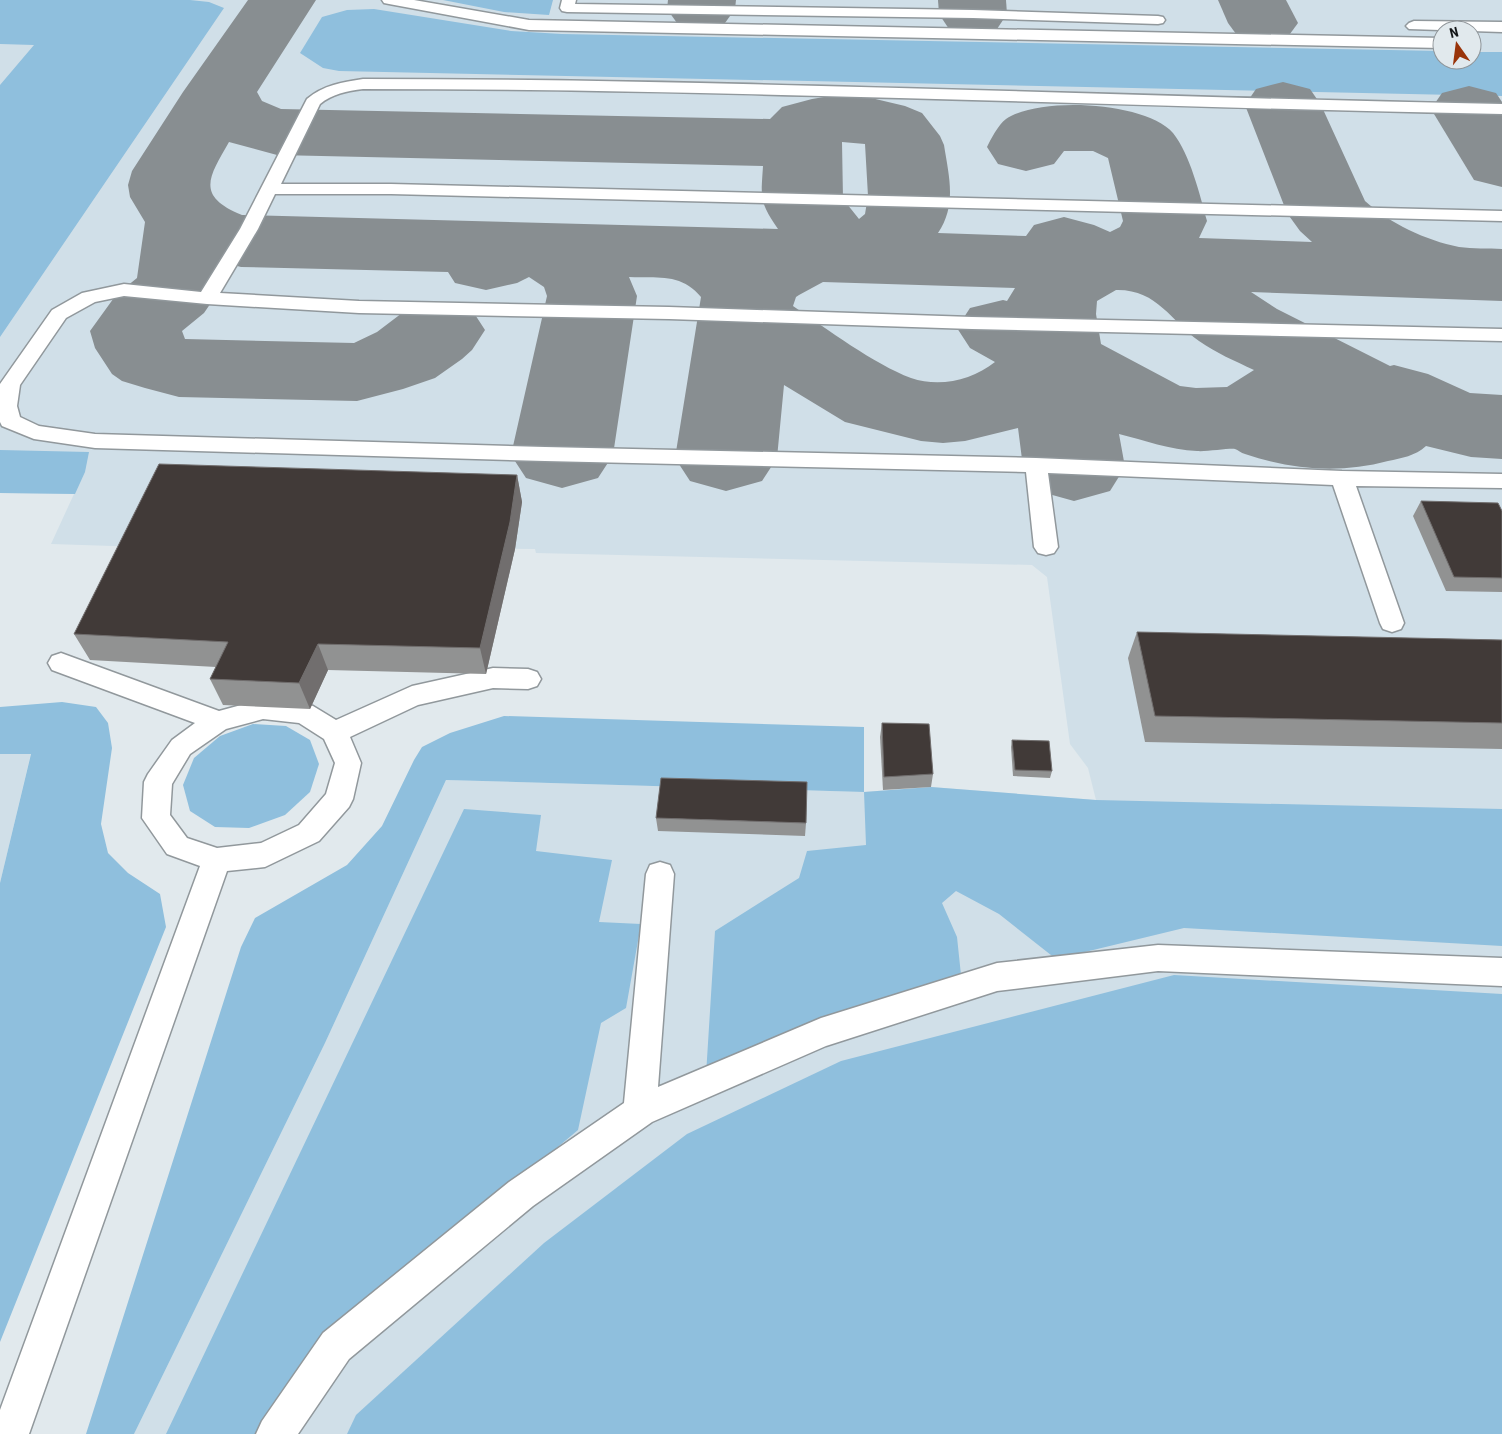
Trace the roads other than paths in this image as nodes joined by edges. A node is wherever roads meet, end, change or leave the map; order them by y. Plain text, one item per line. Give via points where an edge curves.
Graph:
1 (389, 0) edge
2 (569, 0) edge
3 (1173, 20) dead end
4 (1402, 26) dead end
5 (1502, 27) edge
6 (1432, 43) edge
7 (1502, 109) edge
8 (268, 189) junction
9 (1502, 216) edge
10 (207, 298) junction
11 (1502, 335) edge
12 (1036, 465) junction
13 (1342, 478) junction
14 (1502, 481) edge
15 (1046, 547) dead end
16 (1392, 623) dead end
17 (61, 663) dead end
18 (528, 679) dead end
19 (218, 721) junction
20 (335, 732) junction
21 (217, 860) junction
22 (660, 874) dead end
23 (1502, 972) edge
24 (640, 1111) junction
25 (10, 1434) edge
26 (275, 1434) edge

1 - 6 lane via 529,25
2 - 3 lane via 567,8
4 - 5 lane
7 - 8 lane via 611,85 363,84 322,94 313,102
8 - 9 lane via 391,189
8 - 10 lane via 249,229
10 - 11 lane via 359,307 670,312 972,323
10 - 12 lane via 124,290 88,297 59,314 10,385 6,406 10,421 34,432 95,441
12 - 13 lane
12 - 15 lane
13 - 14 lane
13 - 16 lane
17 - 19 lane
18 - 20 lane via 493,678 412,696
19 - 20 lane via 263,709 279,710 304,713
19 - 21 lane via 181,747 158,782 156,818 177,846
20 - 21 lane via 348,763 339,799 309,833 265,855
21 - 25 lane
22 - 24 lane
23 - 24 lane via 1158,958 997,977 822,1032
24 - 26 lane via 521,1194 336,1346

